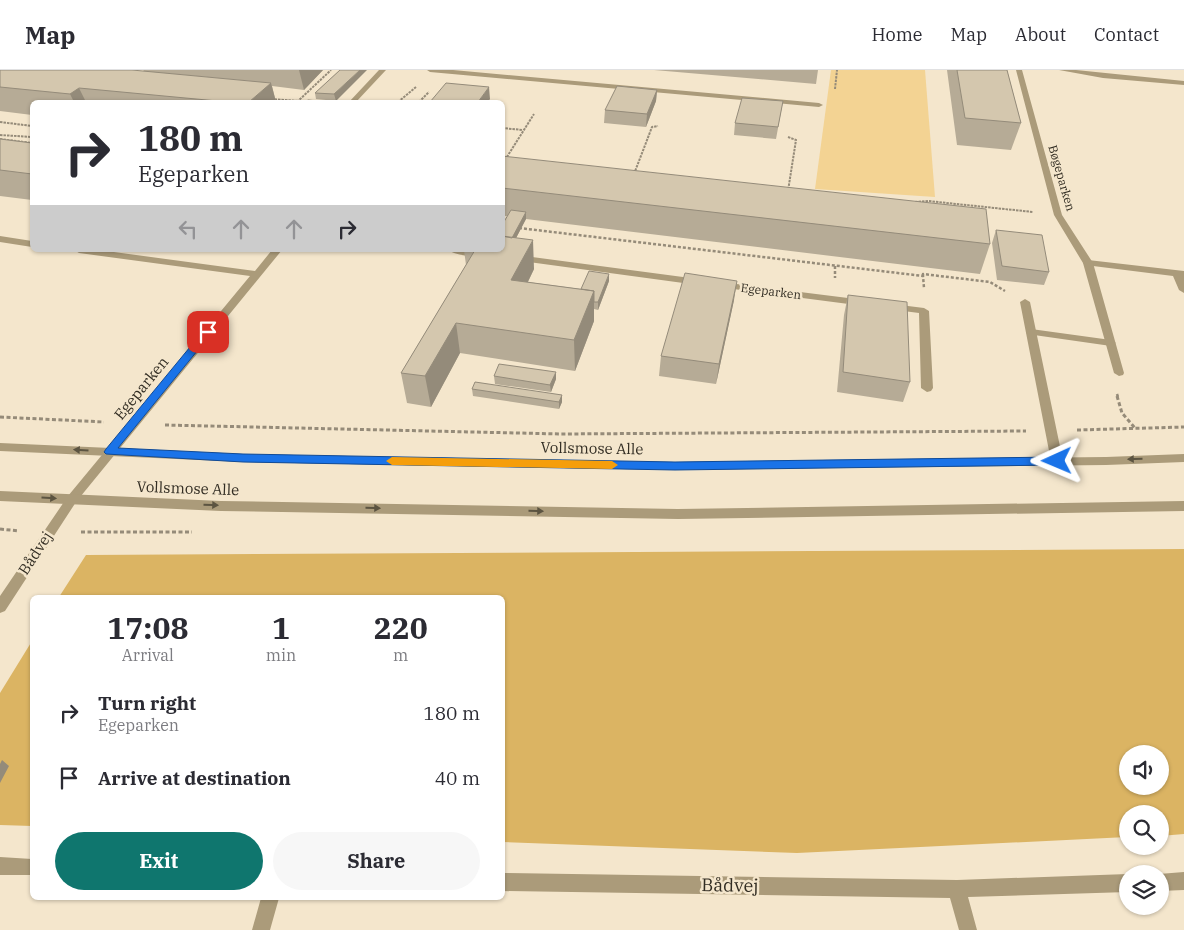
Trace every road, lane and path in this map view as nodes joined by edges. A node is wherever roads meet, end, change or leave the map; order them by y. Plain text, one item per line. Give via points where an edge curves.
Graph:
1 (331, 70) edge
2 (383, 70) edge
3 (430, 70) edge
4 (1019, 70) edge
5 (1062, 70) edge
6 (1184, 83) edge
7 (268, 98) dead end
8 (282, 100) edge
9 (299, 100) edge
10 (354, 100) edge
11 (819, 105) dead end
12 (534, 114) dead end
13 (0, 122) edge
14 (30, 126) edge
15 (658, 126) dead end
16 (505, 128) edge
17 (523, 130) junction
18 (0, 136) edge
19 (30, 137) edge
20 (788, 137) dead end
21 (0, 141) edge
22 (30, 145) edge
23 (505, 159) edge
24 (505, 162) edge
25 (512, 163) edge
26 (633, 177) edge
27 (787, 194) edge
28 (910, 202) edge
29 (1058, 215) junction
30 (512, 227) edge
31 (0, 239) edge
32 (30, 244) edge
33 (94, 252) edge
34 (275, 252) edge
35 (468, 252) edge
36 (1088, 263) junction
37 (255, 274) junction
38 (1180, 274) edge
39 (923, 276) junction
40 (990, 282) edge
41 (1184, 290) edge
42 (1025, 302) dead end
43 (924, 311) junction
44 (1031, 332) junction
45 (1110, 343) junction
46 (1119, 373) joint
47 (927, 388) dead end
48 (0, 417) edge
49 (133, 424) junction
50 (1184, 427) edge
51 (1135, 428) junction
52 (1051, 431) junction
53 (0, 447) edge
54 (109, 452) junction
55 (1184, 458) edge
56 (1057, 461) junction
57 (0, 496) edge
58 (72, 499) junction
59 (1184, 506) edge
60 (0, 607) edge
61 (0, 866) edge
62 (30, 867) edge
63 (1184, 881) edge
64 (505, 882) edge
65 (1169, 882) edge
66 (1119, 883) edge
67 (957, 889) junction
68 (269, 900) edge
69 (261, 930) edge
70 (968, 930) edge

1 - 9 path
2 - 10 street
3 - 11 street
4 - 29 street, Bøgeparken
5 - 6 street
7 - 8 path
12 - 17 path
13 - 14 path
15 - 26 path via 652,127
16 - 17 path
17 - 23 path
18 - 19 path
20 - 27 path via 796,140
21 - 22 path
24 - 25 path
28 - 29 path via 928,201
29 - 36 street, Bøgeparken
30 - 39 path
31 - 32 street
33 - 37 street
34 - 37 street, Egeparken
35 - 43 street, Egeparken
36 - 38 street
36 - 45 street, Bøgeparken
37 - 49 street, Egeparken
38 - 41 street
39 - 40 path
39 - 43 path
42 - 44 street
43 - 47 street
44 - 45 street
44 - 52 street
45 - 46 street, Bøgeparken
46 - 51 path via 1113,379 1122,413
48 - 49 path
49 - 52 path via 561,434
49 - 54 street, Egeparken
50 - 51 path
51 - 52 path
52 - 56 street
54 -> 53 street, Vollsmose Alle
54 - 56 street, Vollsmose Alle via 675,466
54 - 58 street, Egeparken
55 -> 56 street, Vollsmose Alle
57 -> 58 street, Vollsmose Alle
58 -> 59 street, Vollsmose Alle via 221,506 678,514
58 - 60 street, Bådvej
61 - 62 street
63 - 65 street
64 - 67 street, Bådvej
66 - 67 street, Bådvej
67 - 70 street
68 - 69 street

